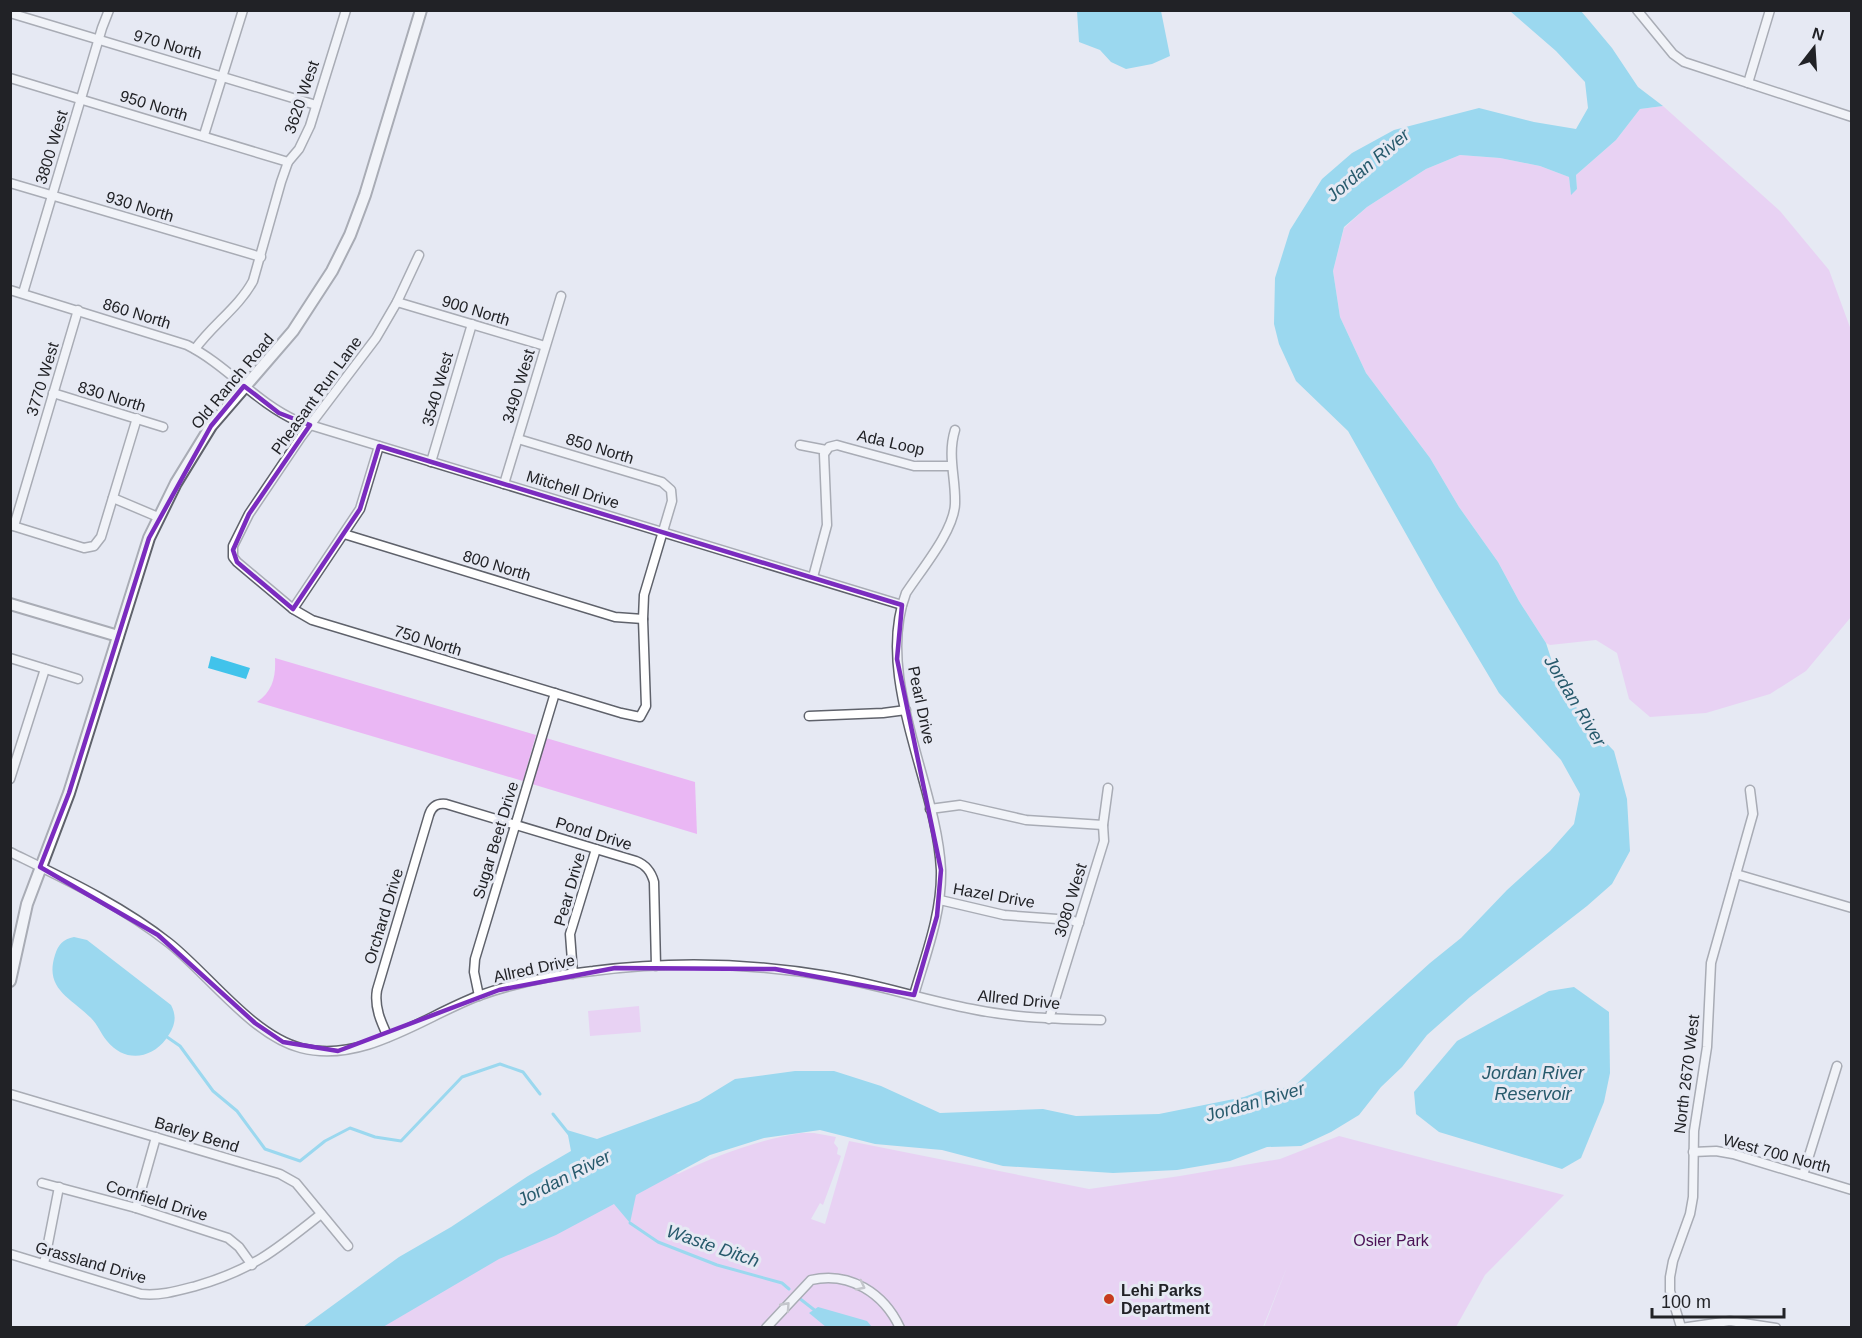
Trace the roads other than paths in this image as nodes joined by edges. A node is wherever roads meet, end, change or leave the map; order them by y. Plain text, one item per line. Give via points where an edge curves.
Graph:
1 (109, 10) edge
2 (243, 10) edge
3 (346, 10) edge
4 (421, 10) edge
5 (1637, 10) edge
6 (1770, 10) edge
7 (10, 13) edge
8 (99, 39) junction
9 (223, 76) junction
10 (10, 78) edge
11 (1748, 83) junction
12 (81, 99) junction
13 (316, 105) junction
14 (1851, 117) edge
15 (204, 135) junction
16 (288, 162) junction
17 (10, 183) edge
18 (52, 195) junction
19 (419, 255) dead end
20 (261, 257) junction
21 (10, 290) edge
22 (23, 293) junction
23 (561, 296) dead end
24 (397, 302) junction
25 (78, 310) junction
26 (472, 324) junction
27 (545, 346) junction
28 (195, 349) junction
29 (244, 386) junction
30 (53, 393) junction
31 (137, 418) junction
32 (309, 425) junction
33 (163, 427) dead end
34 (955, 430) dead end
35 (518, 439) junction
36 (800, 445) dead end
37 (379, 446) junction
38 (826, 450) junction
39 (431, 462) junction
40 (951, 466) junction
41 (504, 484) junction
42 (113, 498) junction
43 (158, 517) junction
44 (12, 526) edge
45 (663, 532) junction
46 (344, 534) junction
47 (233, 550) joint
48 (813, 577) junction
49 (10, 604) edge
50 (902, 605) junction
51 (293, 609) junction
52 (643, 619) junction
53 (118, 636) junction
54 (10, 658) edge
55 (45, 669) junction
56 (78, 679) dead end
57 (555, 693) junction
58 (906, 710) junction
59 (809, 716) dead end
60 (15, 751) edge
61 (10, 779) edge
62 (1108, 788) dead end
63 (1750, 790) dead end
64 (435, 805) joint
65 (930, 809) junction
66 (515, 825) junction
67 (1103, 825) junction
68 (596, 849) junction
69 (10, 852) edge
70 (40, 867) junction
71 (1736, 874) junction
72 (940, 900) junction
73 (1851, 908) edge
74 (1079, 923) junction
75 (656, 966) junction
76 (573, 974) junction
77 (10, 981) edge
78 (914, 995) junction
79 (479, 996) junction
80 (1049, 1019) junction
81 (1101, 1020) dead end
82 (388, 1037) junction
83 (1837, 1066) dead end
84 (10, 1094) edge
85 (156, 1137) junction
86 (1693, 1152) junction
87 (1803, 1175) junction
88 (42, 1183) dead end
89 (59, 1187) junction
90 (1851, 1190) edge
91 (135, 1208) junction
92 (321, 1214) junction
93 (348, 1246) dead end
94 (10, 1254) edge
95 (44, 1264) junction
96 (252, 1265) junction
97 (766, 1328) edge
98 (900, 1328) edge
99 (1681, 1328) edge
100 (1776, 1328) edge

1 - 8 street, 3800 West
2 - 9 street
3 - 13 street, 3620 West
4 - 29 street, Old Ranch Road via 350,236 309,309
5 - 11 street via 1684,62
6 - 11 street
7 - 8 street, 970 North
8 - 9 street, 970 North
8 - 12 street, 3800 West
9 - 13 street, 970 North
9 - 15 street
10 - 12 street, 950 North
11 - 14 street
12 - 15 street, 950 North
12 - 18 street, 3800 West
13 - 16 street, 3620 West via 310,126
15 - 16 street, 950 North
16 - 20 street, 3620 West
17 - 18 street, 930 North
18 - 20 street, 930 North
18 - 22 street, 3800 West
19 - 24 street, Pheasant Run Lane
20 - 28 street, 3620 West via 247,291
21 - 22 street, 860 North
22 - 25 street, 860 North
23 - 27 street, 3490 West
24 - 26 street, 900 North
24 - 32 street, Pheasant Run Lane via 363,356
25 - 28 street, 860 North
25 - 30 street, 3770 West
26 - 27 street, 900 North
26 - 39 street, 3540 West
27 - 35 street, 3490 West
28 - 29 street, 860 North
29 - 32 street, Mitchell Drive via 279,413
29 - 43 street, Old Ranch Road via 211,426
30 - 31 street, 830 North
30 - 44 street, 3770 West
31 - 33 street, 830 North
31 - 42 street
32 - 37 street, Mitchell Drive
32 - 47 street, Pheasant Run Lane via 249,514
34 - 40 street, Pearl Drive
35 - 41 street, 3490 West
35 - 45 street, 850 North via 662,482 671,490 672,501
36 - 38 street, Ada Loop
37 - 39 street, Mitchell Drive
37 - 46 street via 360,509
38 - 40 street, Ada Loop via 837,445 914,466
38 - 48 street via 827,525
39 - 41 street, Mitchell Drive
40 - 50 street, Pearl Drive via 955,504 952,522
41 - 45 street, Mitchell Drive
42 - 43 street
42 - 44 street via 99,542 90,548
43 - 53 street, Old Ranch Road
45 - 48 street, Mitchell Drive
45 - 52 street via 644,595
46 - 51 street
46 - 52 street, 800 North via 615,617
47 - 51 street, 750 North via 237,562
48 - 50 street, Mitchell Drive
49 - 53 street
50 - 58 street, Pearl Drive via 896,649
51 - 57 street, 750 North via 323,624
52 - 57 street, 750 North via 646,706 640,717
53 - 70 street, Old Ranch Road via 69,793
54 - 55 street
55 - 56 street
55 - 60 street
57 - 66 street, Sugar Beet Drive
58 - 59 street
58 - 65 street, Pearl Drive
60 - 61 street
62 - 67 street, 3080 West
63 - 71 street, North 2670 West via 1753,814
64 - 66 street, Pond Drive via 446,804
64 - 82 street, Orchard Drive via 377,990 378,1014
65 - 67 street via 960,805 1026,820
65 - 72 street, Pearl Drive via 939,855
66 - 68 street, Pond Drive
66 - 79 street, Sugar Beet Drive via 475,959
67 - 74 street, 3080 West via 1104,841
68 - 75 street, Pond Drive via 641,863 651,873
68 - 76 street, Pear Drive via 570,934
69 - 70 street, Allred Drive
70 - 77 street, Old Ranch Road via 21,925
70 - 82 street, Allred Drive via 107,902 158,935 255,1023 284,1042 316,1051 338,1051
71 - 73 street
71 - 86 street, North 2670 West via 1711,963 1707,1047
72 - 74 street, Hazel Drive via 1004,915
72 - 78 street, Pearl Drive
74 - 80 street, 3080 West
75 - 76 street, Allred Drive
75 - 78 street, Allred Drive via 799,972
76 - 79 street, Allred Drive
78 - 80 street, Allred Drive via 979,1011
79 - 82 street, Allred Drive
80 - 81 street, Allred Drive
83 - 87 street
84 - 85 street, Barley Bend
85 - 91 street
85 - 92 street, Barley Bend via 289,1178
86 - 87 street, West 700 North via 1733,1154
86 - 99 street, North 2670 West via 1690,1214 1670,1277
87 - 90 street, West 700 North
88 - 89 street, Cornfield Drive
89 - 91 street, Cornfield Drive
89 - 95 street
91 - 96 street, Cornfield Drive via 228,1238
92 - 93 street, Barley Bend
92 - 96 street, Grassland Drive
94 - 95 street, Grassland Drive
95 - 96 street, Grassland Drive via 141,1294 158,1295 219,1280
97 -> 98 street via 811,1280 822,1277 847,1280 871,1292 891,1310
99 - 100 street via 1730,1321

